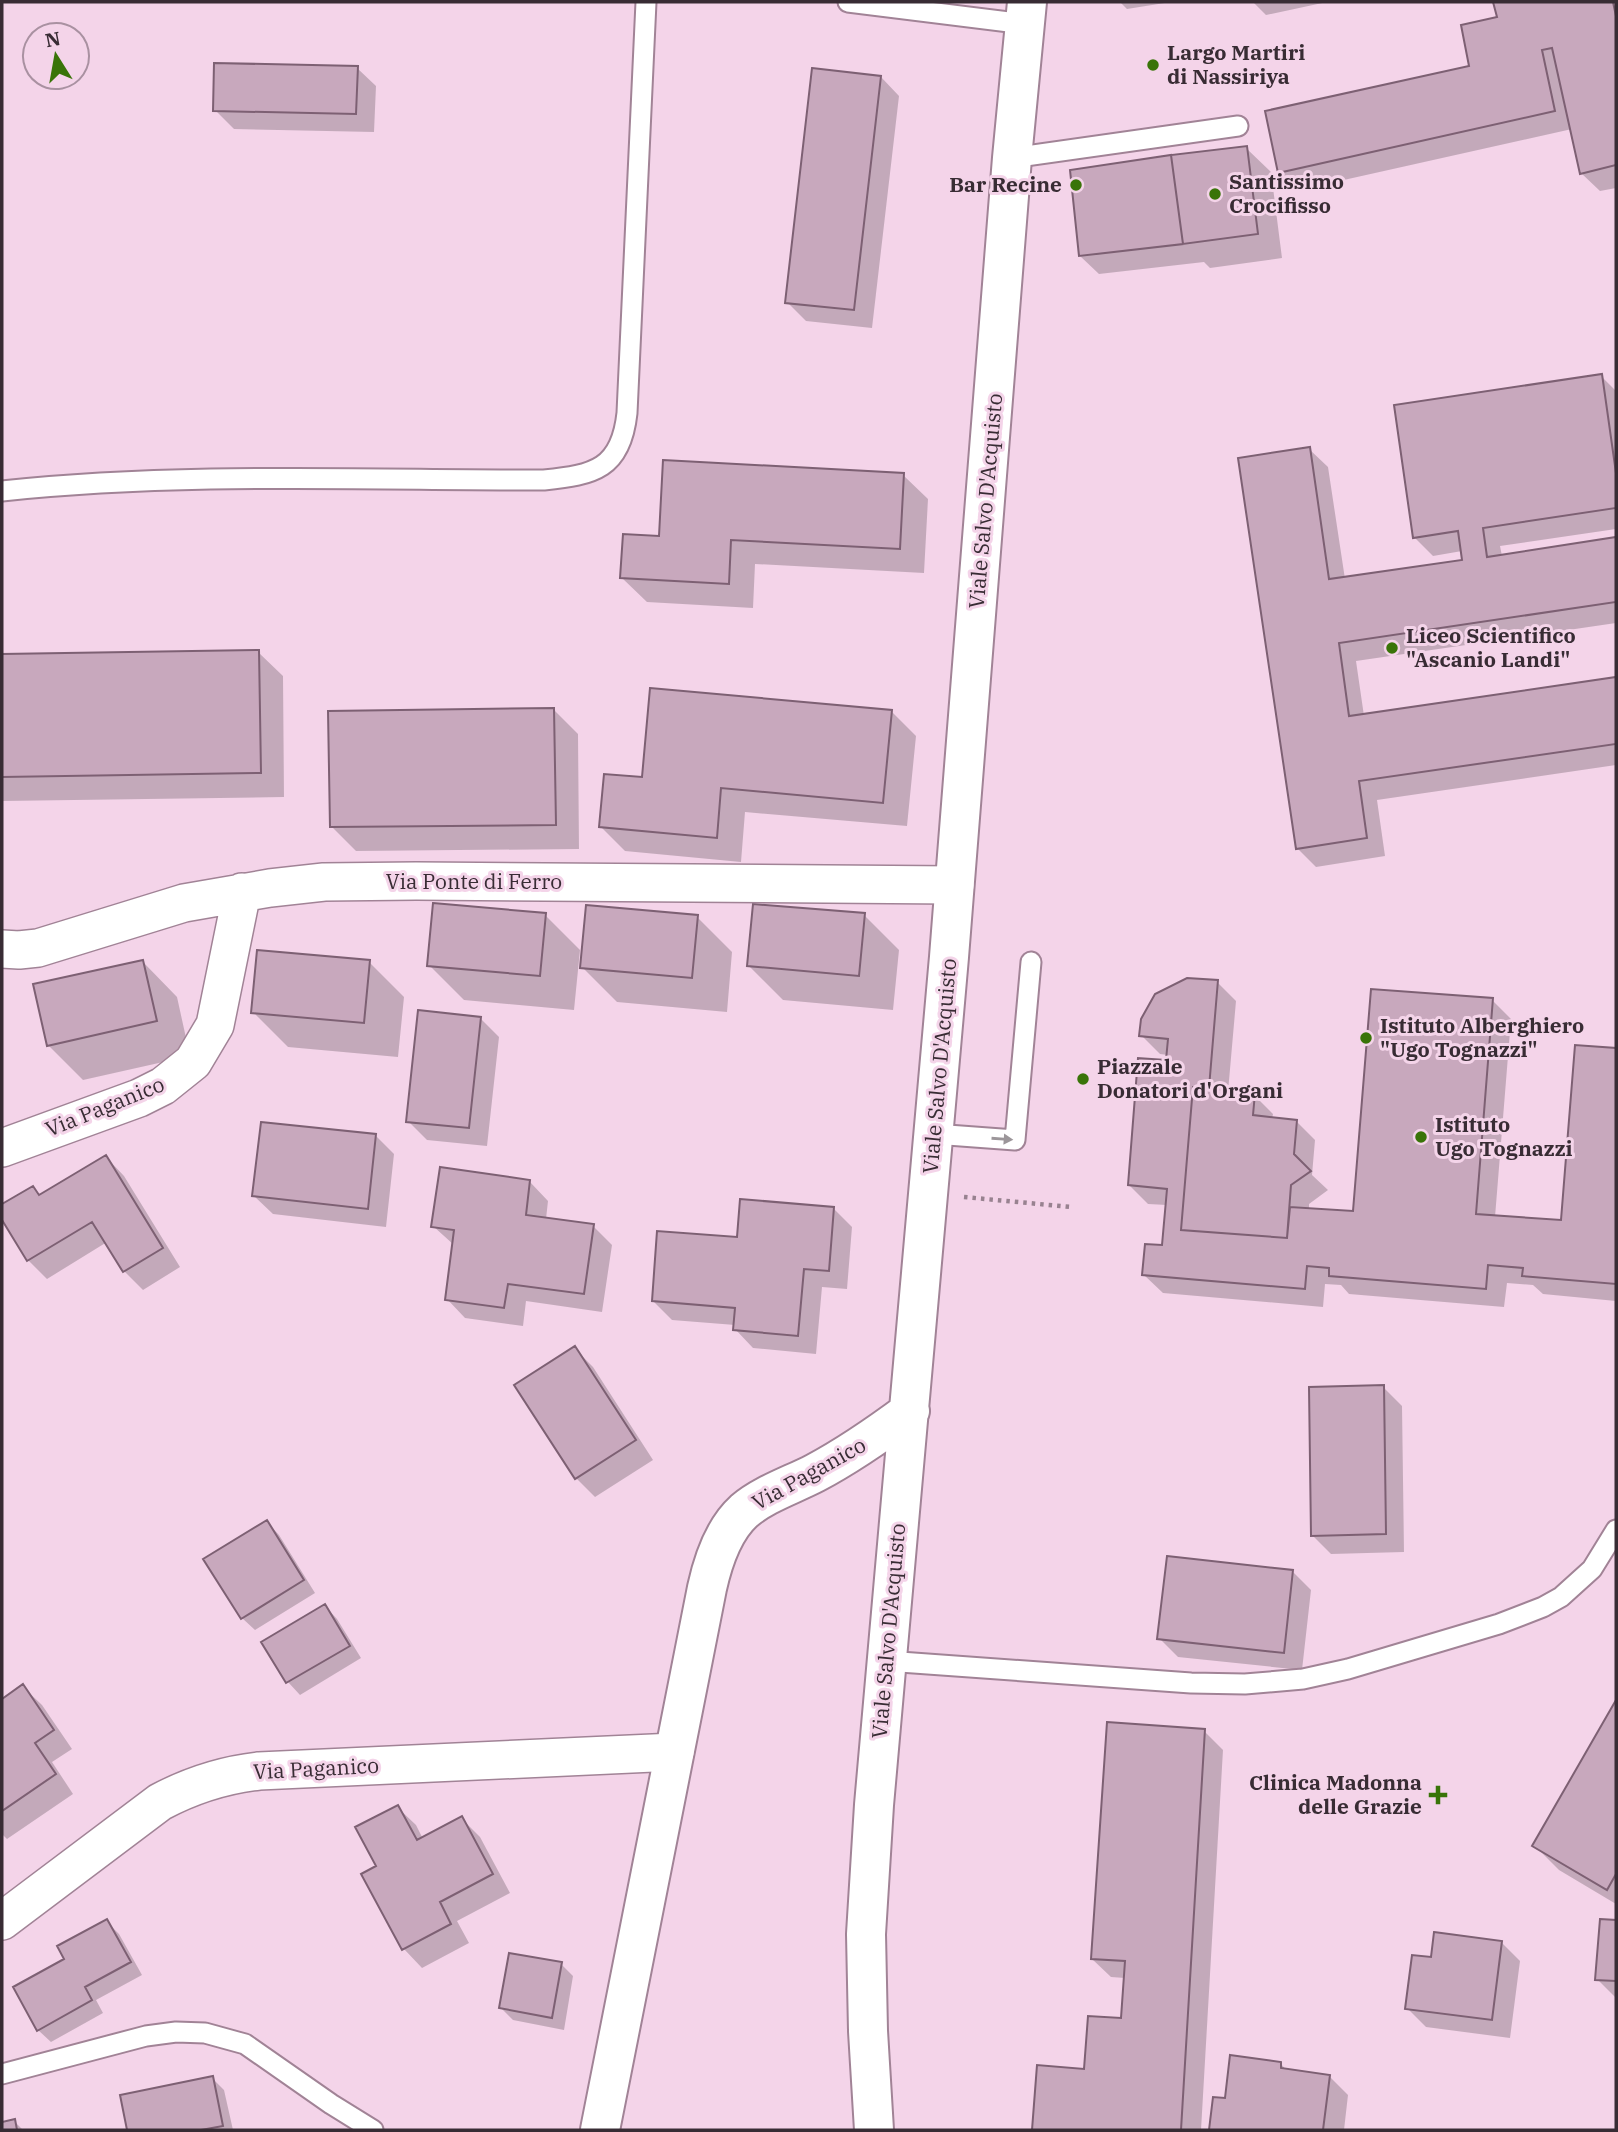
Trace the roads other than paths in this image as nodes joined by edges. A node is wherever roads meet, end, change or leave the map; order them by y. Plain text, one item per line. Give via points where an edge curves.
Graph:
1 (646, 2) edge
2 (848, 2) edge
3 (1026, 13) edge
4 (1238, 126) dead end
5 (1012, 158) junction
6 (2, 491) edge
7 (956, 885) junction
8 (242, 892) junction
9 (2, 949) edge
10 (1031, 962) dead end
11 (934, 1134) junction
12 (2, 1148) edge
13 (910, 1411) junction
14 (1616, 1530) edge
15 (886, 1661) junction
16 (675, 1752) junction
17 (2, 1921) edge
18 (2, 2074) edge
19 (373, 2130) edge
20 (600, 2130) edge
21 (874, 2130) edge

1 - 6 lane via 627,413 623,441 606,462 593,471 544,480 187,478
2 - 3 lane
3 - 5 main road, Viale Salvo D'Acquisto
4 - 5 lane
5 - 7 main road, Viale Salvo D'Acquisto
7 - 8 street, Via Ponte di Ferro via 362,881
7 - 11 main road, Viale Salvo D'Acquisto
8 - 9 street, Via Ponte di Ferro via 162,909 38,948
8 - 12 street, Via Paganico via 215,1025 193,1062 139,1098
11 -> 10 lane via 1016,1140
11 - 13 main road, Viale Salvo D'Acquisto
13 - 15 main road, Viale Salvo D'Acquisto
13 - 16 main road, Via Paganico via 851,1453 755,1503 730,1529 710,1574
14 - 15 lane via 1592,1569 1543,1607 1487,1628 1303,1679 1191,1683
15 - 21 main road, Viale Salvo D'Acquisto via 866,1934
16 - 17 street, Via Paganico via 259,1771 218,1778 160,1802
16 - 20 main road, Via Paganico
18 - 19 lane via 146,2036 205,2033 245,2044

